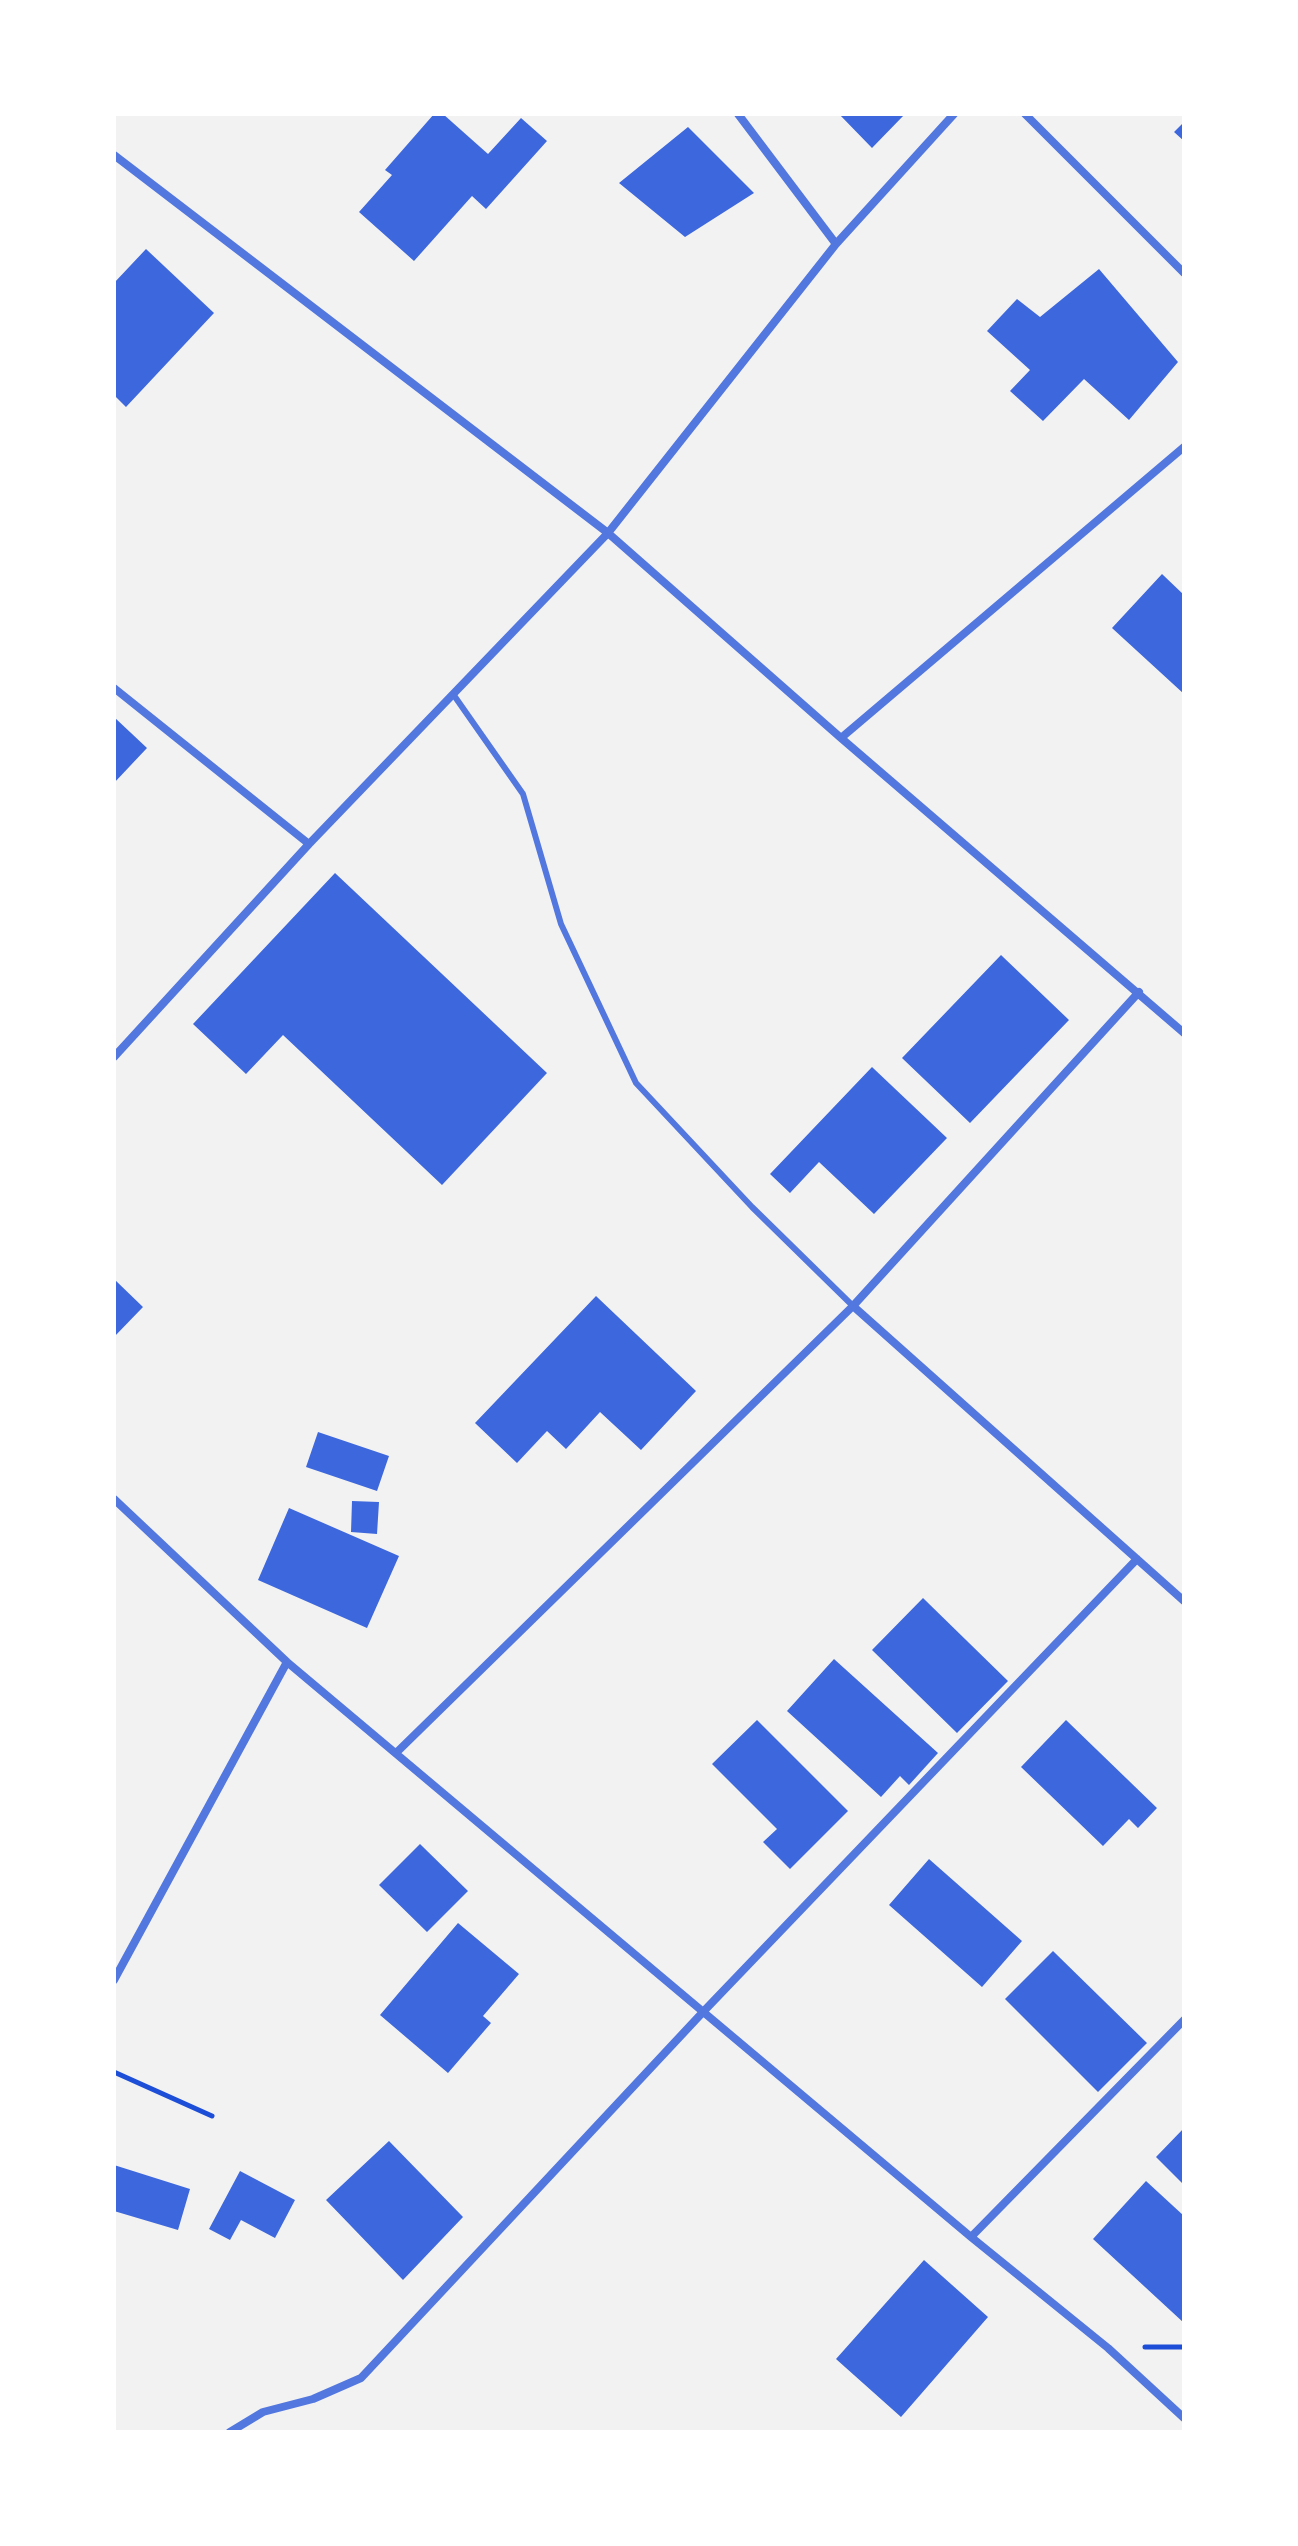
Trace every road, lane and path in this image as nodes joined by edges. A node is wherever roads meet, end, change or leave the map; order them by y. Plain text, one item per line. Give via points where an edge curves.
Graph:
1 (738, 114) edge
2 (954, 114) edge
3 (1025, 114) edge
4 (114, 155) edge
5 (836, 244) junction
6 (1184, 273) edge
7 (1184, 447) edge
8 (608, 533) junction
9 (114, 688) edge
10 (453, 694) junction
11 (841, 738) junction
12 (309, 844) junction
13 (1139, 992) junction
14 (1184, 1033) edge
15 (114, 1057) edge
16 (853, 1306) junction
17 (114, 1499) edge
18 (1137, 1559) junction
19 (1184, 1601) edge
20 (287, 1662) junction
21 (396, 1753) junction
22 (114, 1980) edge
23 (703, 2012) junction
24 (1184, 2020) edge
25 (114, 2072) edge
26 (212, 2116) dead end
27 (971, 2237) junction
28 (1184, 2418) edge
29 (230, 2432) edge

1 - 5 street
2 - 5 street
3 - 6 street
4 - 8 street
5 - 8 street
7 - 11 street
8 - 10 street
8 - 11 street
9 - 12 street
10 - 12 street
10 - 16 lane via 523,794 561,924 636,1083
11 - 13 street
12 - 15 street
13 - 14 street
13 - 16 street
16 - 18 street
16 - 21 street
17 - 20 street
18 - 19 street
18 - 23 street
20 - 21 street
20 - 22 street
21 - 23 street
23 - 27 street
23 - 29 street via 361,2378 313,2399 263,2412
24 - 27 street
25 - 26 path
27 - 28 street via 1108,2348

